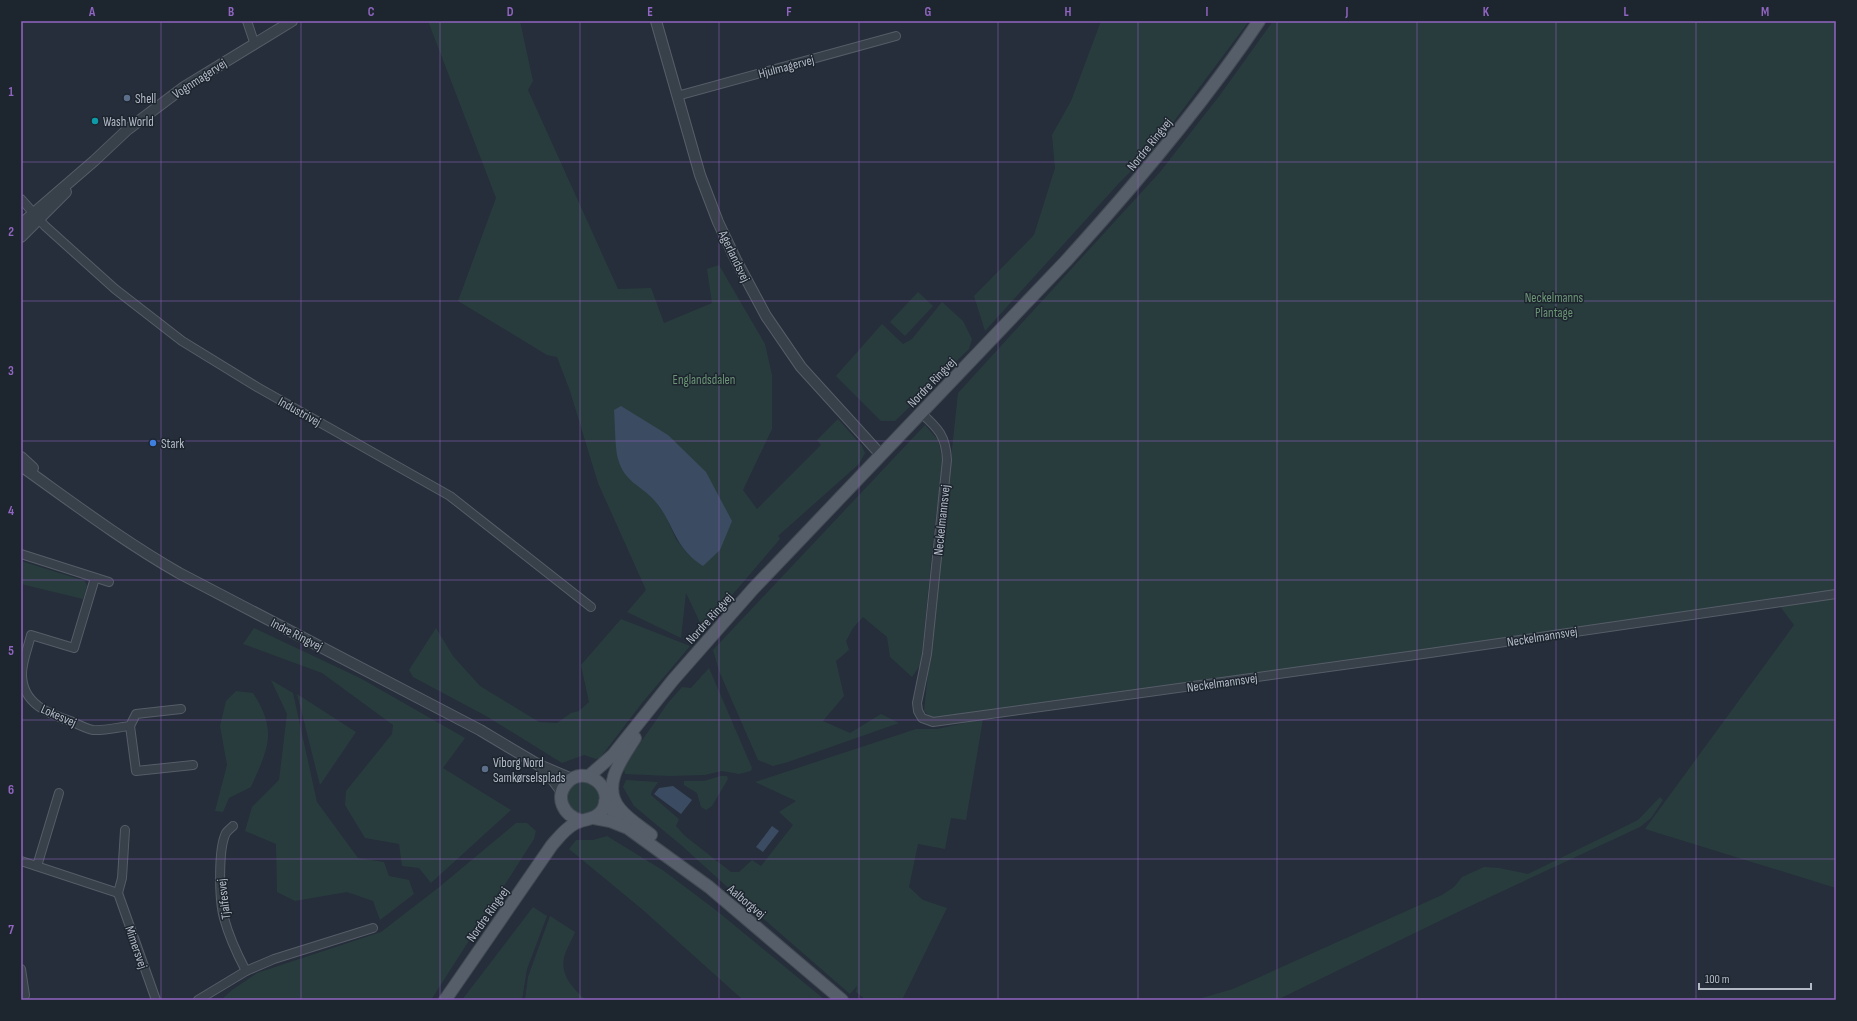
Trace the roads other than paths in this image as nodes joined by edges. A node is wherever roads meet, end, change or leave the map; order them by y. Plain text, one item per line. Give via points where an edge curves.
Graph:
1 (247, 21) edge
2 (292, 21) edge
3 (656, 21) edge
4 (1259, 21) edge
5 (896, 36) dead end
6 (254, 42) junction
7 (676, 96) junction
8 (21, 200) edge
9 (36, 216) junction
10 (21, 224) edge
11 (21, 237) edge
12 (921, 413) junction
13 (882, 455) junction
14 (21, 457) edge
15 (21, 466) edge
16 (62, 496) junction
17 (21, 554) edge
18 (95, 578) junction
19 (109, 582) dead end
20 (1836, 594) edge
21 (591, 607) dead end
22 (673, 680) junction
23 (181, 709) dead end
24 (130, 726) junction
25 (613, 755) junction
26 (537, 764) junction
27 (193, 765) dead end
28 (588, 776) junction
29 (572, 779) junction
30 (602, 786) junction
31 (562, 792) junction
32 (60, 793) dead end
33 (605, 802) junction
34 (564, 810) junction
35 (594, 818) junction
36 (580, 820) junction
37 (233, 826) dead end
38 (630, 829) junction
39 (125, 830) dead end
40 (552, 845) junction
41 (21, 861) edge
42 (37, 866) junction
43 (708, 887) junction
44 (118, 893) junction
45 (373, 928) dead end
46 (21, 969) edge
47 (246, 971) junction
48 (21, 996) edge
49 (156, 1000) edge
50 (198, 1000) edge
51 (445, 1000) edge
52 (842, 1000) edge

1 - 6 street
2 - 6 street, Vognmagervej
3 - 7 street, Agerlandsvej
4 - 12 main road, Nordre Ringvej via 1168,143 1109,213
5 - 7 street, Hjulmagervej
6 - 9 street, Vognmagervej via 184,86 127,130
7 - 13 street, Agerlandsvej via 700,175 718,222 766,316 802,367
8 - 9 street, Industrivej
9 - 10 street, Vognmagervej
9 - 11 street, Vognmagervej
9 - 21 street, Industrivej via 115,289 182,341 257,387 450,496
12 - 13 main road, Nordre Ringvej
12 - 20 street, Neckelmannsvej via 936,426 942,436 947,460 927,654 917,702 922,718 933,722
13 - 22 main road, Nordre Ringvej via 753,589
14 - 16 street, Indre Ringvej
15 - 16 street, Indre Ringvej
16 - 26 street, Indre Ringvej via 120,537 179,573 459,719
17 - 18 street
18 - 19 street
18 - 24 street, Lokesvej via 74,648 31,635 23,663 23,685 30,699 48,714 93,730
22 - 25 main road, Nordre Ringvej
22 - 43 main road via 617,767 612,785 613,797 619,808 665,846
23 - 24 street via 136,714
24 - 27 street via 136,771
25 - 28 main road, Nordre Ringvej
25 - 30 main road, Nordre Ringvej
26 - 29 street, Indre Ringvej
26 - 31 street, Indre Ringvej
28 - 29 main road via 577,776
28 - 30 main road
29 - 31 main road via 567,782
30 - 33 main road via 606,796
31 - 34 main road
32 - 42 street
33 - 35 main road
33 - 38 main road, Aalborgvej
34 - 36 main road via 571,817
34 - 40 main road, Nordre Ringvej
35 - 36 main road
35 - 38 main road, Aalborgvej
36 - 40 main road, Nordre Ringvej via 566,829
37 - 47 street, Tjalfesvej via 226,833 220,859 220,887 223,916 233,946
38 - 43 main road, Aalborgvej
39 - 44 street via 122,878
40 - 51 main road, Nordre Ringvej
41 - 42 street
42 - 44 street
43 - 52 main road, Aalborgvej
44 - 49 street, Mimersvej
45 - 47 street via 274,959
46 - 48 street via 25,995
47 - 50 street

